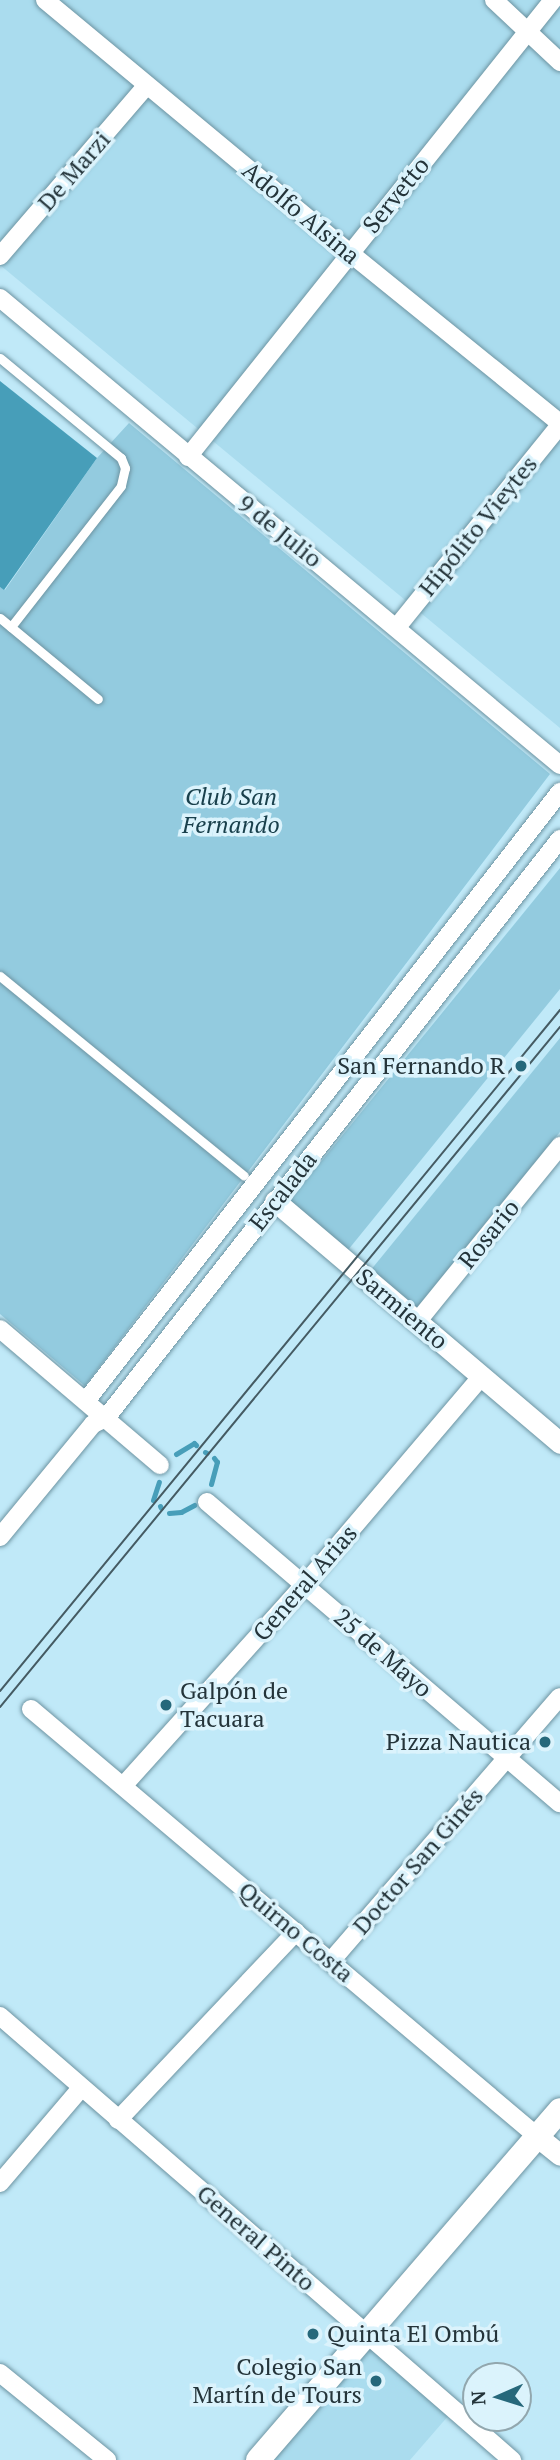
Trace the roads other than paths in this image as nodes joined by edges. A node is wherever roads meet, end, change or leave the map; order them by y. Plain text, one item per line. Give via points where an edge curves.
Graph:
1 (45, 0) edge
2 (494, 0) edge
3 (553, 0) edge
4 (527, 31) junction
5 (560, 62) edge
6 (147, 85) junction
7 (350, 253) junction
8 (0, 256) edge
9 (0, 298) edge
10 (0, 358) edge
11 (560, 424) edge
12 (188, 457) junction
13 (0, 618) edge
14 (11, 627) junction
15 (397, 627) junction
16 (98, 699) dead end
17 (560, 765) edge
18 (560, 792) edge
19 (560, 839) edge
20 (0, 976) edge
21 (560, 1146) edge
22 (249, 1180) junction
23 (275, 1201) junction
24 (417, 1322) junction
25 (0, 1329) edge
26 (482, 1376) junction
27 (86, 1401) junction
28 (106, 1418) junction
29 (560, 1443) edge
30 (160, 1465) dead end
31 (206, 1502) dead end
32 (0, 1537) edge
33 (304, 1586) junction
34 (560, 1697) edge
35 (31, 1709) dead end
36 (506, 1759) junction
37 (123, 1786) junction
38 (560, 1803) edge
39 (296, 1932) junction
40 (331, 1961) junction
41 (0, 2016) edge
42 (81, 2088) junction
43 (560, 2109) edge
44 (118, 2120) junction
45 (538, 2137) junction
46 (560, 2155) edge
47 (0, 2183) edge
48 (368, 2335) junction
49 (0, 2373) edge
50 (107, 2460) edge
51 (258, 2460) edge
52 (512, 2460) edge

1 - 6 street, Adolfo Alsina
2 - 4 street
3 - 4 street, Servetto
4 - 5 street
4 - 7 street, Servetto
6 - 7 street, Adolfo Alsina
6 - 8 street, De Marzi
7 - 11 street, Adolfo Alsina
7 - 12 street, Servetto
9 - 12 street, 9 de Julio
10 - 14 lane via 121,458 125,468 121,485
11 - 15 street, Hipólito Vieytes
12 - 15 street, 9 de Julio
13 - 14 lane
14 - 16 lane
15 - 17 street, 9 de Julio
18 - 22 street, Escalada
19 - 23 street, Escalada
20 - 22 lane
21 - 24 street, Rosario
22 - 23 street, Sarmiento
22 - 27 street, Escalada
23 - 24 street, Sarmiento
23 - 28 street, Escalada
24 - 26 street, Sarmiento
25 - 27 street
26 - 29 street, Sarmiento
26 - 33 street, General Arias
27 - 28 street
28 - 30 street
28 - 32 street, Escalada via 93,1424
31 - 33 street, 25 de Mayo
33 - 36 street, 25 de Mayo
33 - 37 street, General Arias
34 - 36 street, Doctor San Ginés
35 - 37 street, Quirno Costa
36 - 38 street, 25 de Mayo
36 - 40 street, Doctor San Ginés
37 - 39 street, Quirno Costa
39 - 40 street, Quirno Costa
39 - 44 street
40 - 45 street, Quirno Costa
41 - 42 street, General Pinto
42 - 44 street, General Pinto
42 - 47 street
43 - 45 main road
44 - 48 street, General Pinto
45 - 46 street, Quirno Costa
45 - 48 main road
48 - 51 main road
48 - 52 street, General Pinto
49 - 50 street

